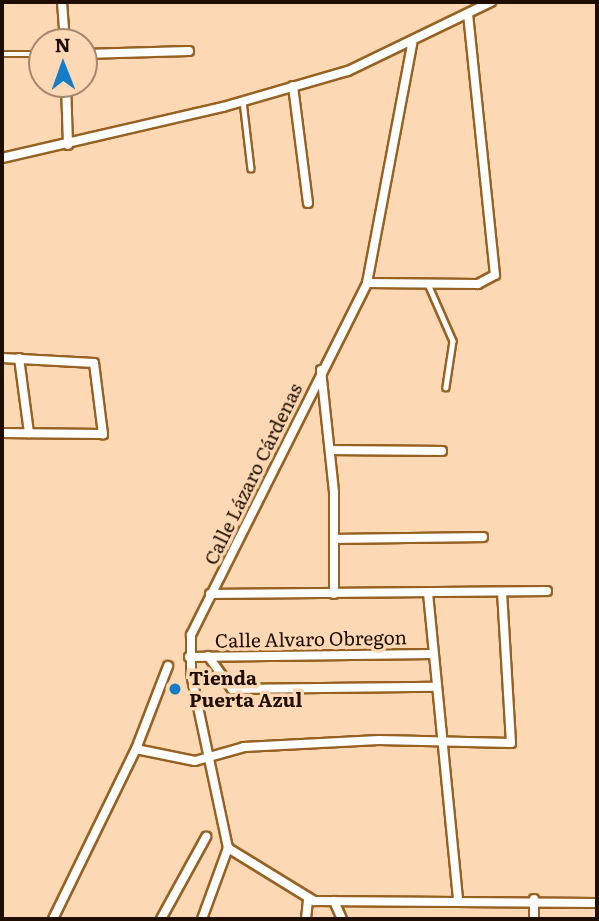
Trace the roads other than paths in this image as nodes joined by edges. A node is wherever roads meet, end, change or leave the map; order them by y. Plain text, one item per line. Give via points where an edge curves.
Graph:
1 (62, 2) edge
2 (491, 2) edge
3 (468, 15) junction
4 (64, 28) edge
5 (412, 44) junction
6 (189, 51) dead end
7 (2, 54) edge
8 (28, 54) edge
9 (98, 54) edge
10 (293, 86) junction
11 (66, 98) edge
12 (243, 101) junction
13 (68, 145) junction
14 (2, 158) edge
15 (251, 169) dead end
16 (307, 203) dead end
17 (367, 283) junction
18 (428, 284) junction
19 (2, 358) edge
20 (19, 358) junction
21 (321, 370) junction
22 (446, 387) dead end
23 (2, 433) edge
24 (29, 433) junction
25 (331, 450) junction
26 (442, 451) dead end
27 (483, 537) dead end
28 (335, 539) junction
29 (547, 591) dead end
30 (502, 592) junction
31 (428, 593) junction
32 (210, 594) junction
33 (334, 594) junction
34 (433, 654) junction
35 (208, 656) junction
36 (189, 657) junction
37 (168, 666) dead end
38 (436, 687) junction
39 (442, 744) junction
40 (136, 749) junction
41 (211, 756) junction
42 (206, 837) dead end
43 (228, 848) junction
44 (534, 899) junction
45 (308, 900) junction
46 (458, 900) junction
47 (334, 901) junction
48 (597, 903) edge
49 (52, 919) edge
50 (161, 919) edge
51 (202, 919) edge
52 (306, 919) edge
53 (342, 919) edge
54 (534, 919) edge

1 - 4 street
2 - 3 street
3 - 5 street
3 - 18 street via 495,275 478,284
5 - 10 street
5 - 17 street, Calle Lázaro Cárdenas
6 - 9 street
7 - 8 lane
10 - 12 street
10 - 16 street
11 - 13 street
12 - 13 street
12 - 15 lane
13 - 14 street
17 - 18 street
17 - 21 street, Calle Lázaro Cárdenas
18 - 22 lane via 453,341
19 - 20 street
20 - 24 street
20 - 24 street via 94,363 103,434
21 - 25 street
21 - 32 street, Calle Lázaro Cárdenas
23 - 24 street
25 - 26 street
25 - 28 street
27 - 28 street
28 - 33 street
29 - 30 street
30 - 31 street
30 - 39 street via 511,743
31 - 33 street
31 - 34 street
32 - 33 street
32 - 36 street, Calle Lázaro Cárdenas via 191,635
34 - 35 street, Calle Alvaro Obregon
34 - 38 street
35 - 36 street, Calle Alvaro Obregon
35 - 38 street via 232,689
36 - 41 street, Calle Lázaro Cárdenas
37 - 40 street
38 - 39 street
39 - 41 street via 365,740 244,747
39 - 46 street
40 - 41 street via 186,761
40 - 49 street
41 - 43 street, Calle Lázaro Cárdenas
42 - 50 street
43 - 45 street
43 - 51 street
44 - 46 street
44 - 48 street
44 - 54 street
45 - 47 street
45 - 52 street
46 - 47 street
47 - 53 street

